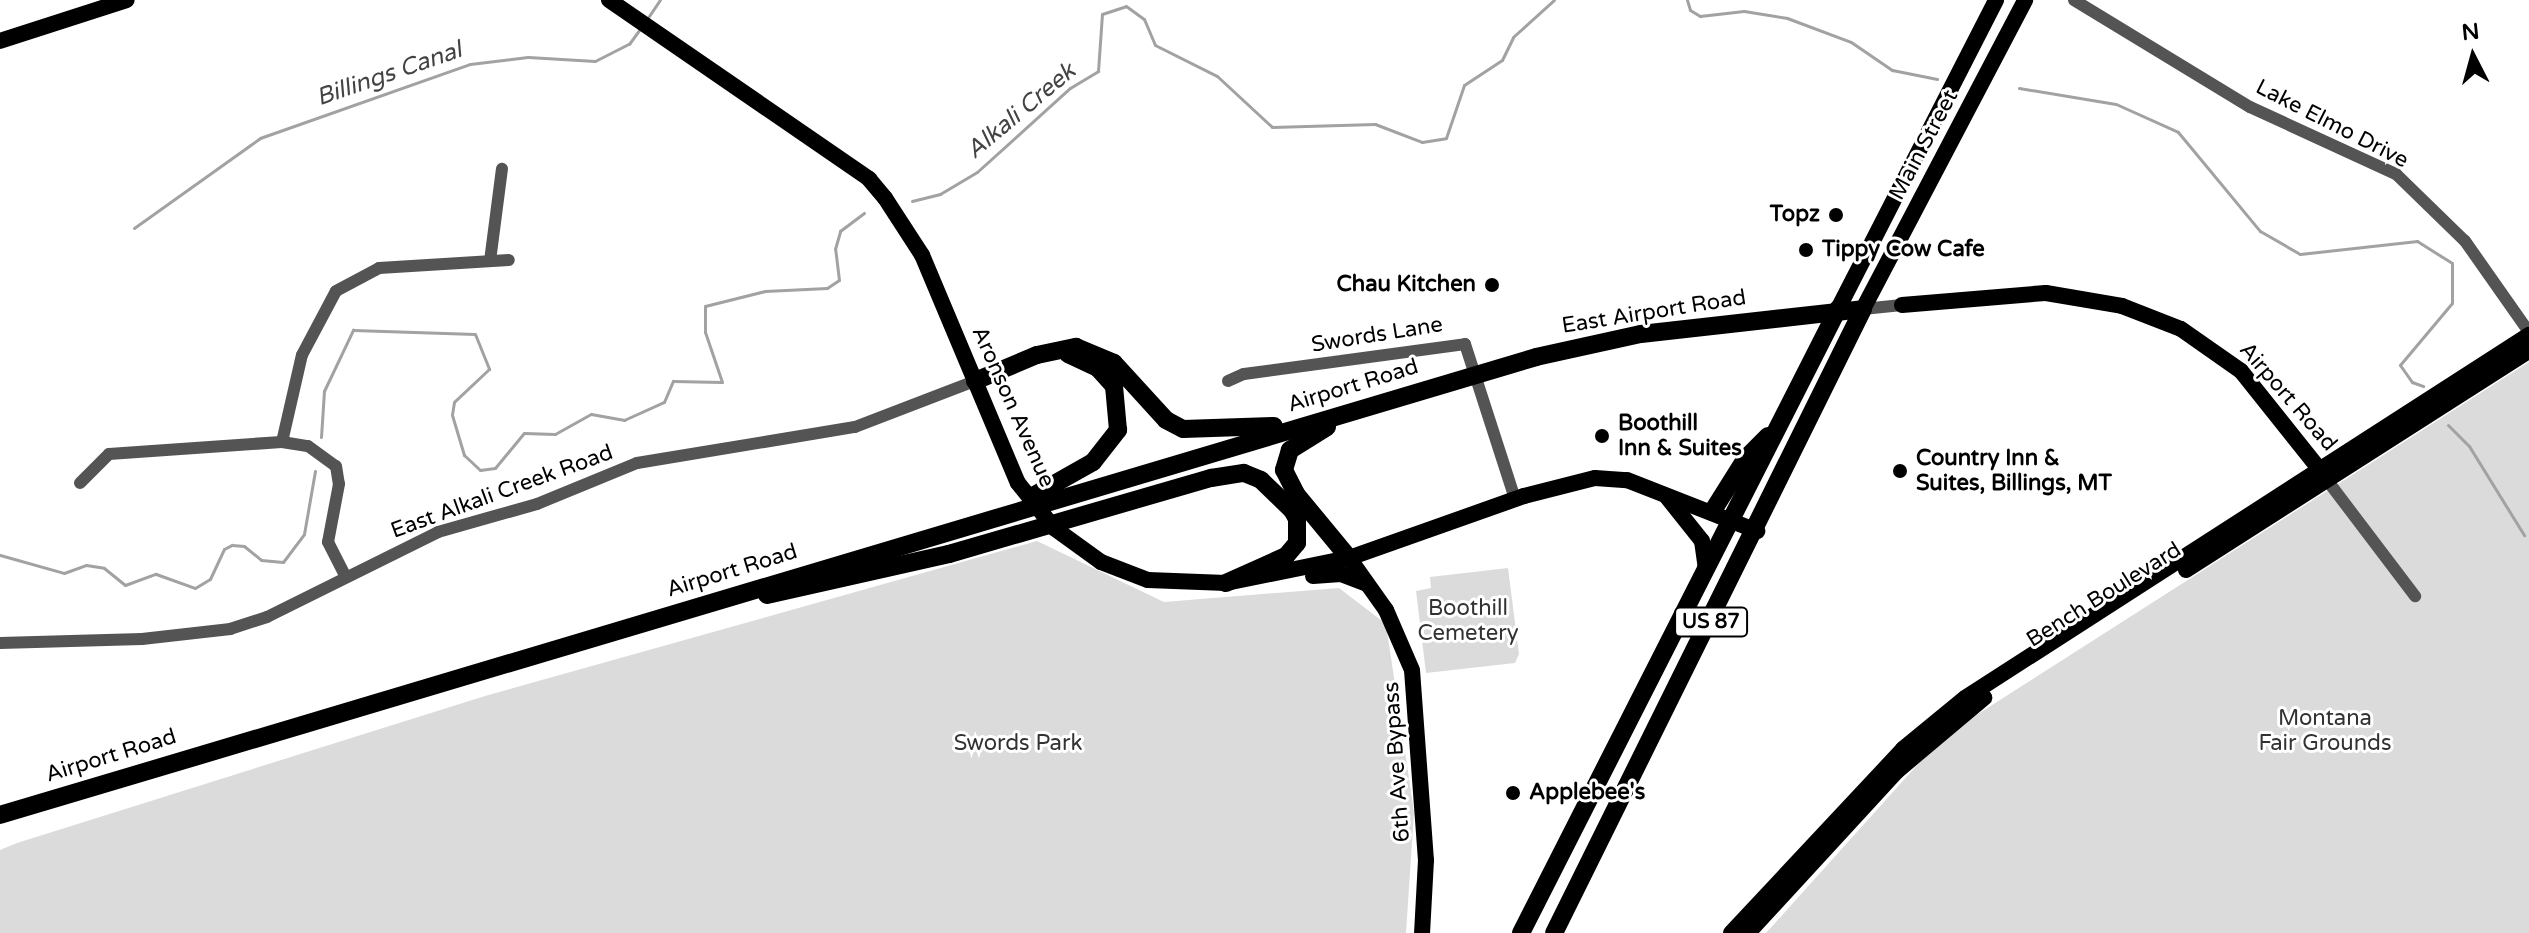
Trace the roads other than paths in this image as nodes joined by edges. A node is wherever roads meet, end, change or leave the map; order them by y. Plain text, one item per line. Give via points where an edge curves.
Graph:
1 (127, 0) edge
2 (609, 0) edge
3 (1996, 0) edge
4 (2025, 0) edge
5 (2074, 0) edge
6 (0, 41) edge
7 (502, 169) dead end
8 (509, 260) dead end
9 (490, 261) junction
10 (1902, 305) joint
11 (1838, 309) junction
12 (1863, 309) junction
13 (2529, 334) edge
14 (1050, 351) junction
15 (2529, 351) edge
16 (2484, 372) junction
17 (1479, 373) junction
18 (975, 381) junction
19 (1228, 381) dead end
20 (1361, 409) junction
21 (1317, 422) junction
22 (1779, 426) junction
23 (282, 442) junction
24 (2323, 474) junction
25 (80, 483) dead end
26 (1067, 486) junction
27 (1667, 497) junction
28 (1515, 499) junction
29 (1712, 512) junction
30 (1732, 521) junction
31 (1757, 531) junction
32 (1349, 558) junction
33 (1706, 571) junction
34 (345, 575) junction
35 (1226, 583) junction
36 (1365, 583) junction
37 (2415, 596) dead end
38 (705, 604) junction
39 (0, 643) edge
40 (0, 815) edge
41 (1422, 933) edge
42 (1521, 933) edge
43 (1554, 933) edge
44 (1731, 933) edge
45 (1748, 933) edge

1 - 6 main road
2 - 18 main road, Aronson Avenue via 869,179 902,219 922,255
3 - 11 main road, Main Street / US 87
4 - 12 main road, Main Street / US 87
5 - 13 street, Lake Elmo Drive via 2250,107 2396,174 2465,241
7 - 9 street
8 - 9 street
9 - 23 street via 379,268 336,291 302,355
10 - 12 street, Airport Road
10 - 24 main road, Airport Road via 2019,292 2058,294 2122,306 2181,329 2241,371
11 - 12 highway, Airport Road
11 - 17 highway, East Airport Road via 1634,335
11 - 22 highway, US 87
12 - 31 highway, US 87
13 - 16 main road
14 - 18 highway
14 - 21 highway via 1076,347 1097,352 1114,363 1166,420 1183,429 1215,432
14 - 26 highway via 1098,368 1114,386 1120,406 1118,430 1106,449
15 - 16 main road
16 - 24 main road
17 - 19 street, Swords Lane via 1471,350 1459,342 1244,374
17 - 20 highway, Airport Road
17 - 28 street, Swords Lane
18 - 34 street, East Alkali Creek Road via 855,427 637,463 537,504 438,532
18 - 35 main road, Aronson Avenue via 1018,483 1080,550 1148,580
20 - 21 highway, Airport Road
20 - 32 highway via 1303,440 1284,461 1286,479 1296,494
21 - 26 highway, Airport Road
22 - 29 highway via 1746,458
22 - 30 highway, US 87
23 - 25 street via 109,454
23 - 34 street via 308,446 336,466 339,484 328,542
24 - 37 street, Airport Road
24 - 44 main road via 1951,709 1886,766
24 - 45 main road, Bench Boulevard via 1971,707 1897,771
26 - 38 highway, Airport Road via 1000,515
27 - 28 main road, Aronson Avenue via 1627,480 1595,478
27 - 29 main road, Aronson Avenue
27 - 33 main road, Aronson Avenue via 1702,541
28 - 32 main road, Aronson Avenue
29 - 30 main road, Aronson Avenue
30 - 31 main road, Aronson Avenue
30 - 33 highway, US 87
31 - 43 highway, US 87
32 - 35 main road, Aronson Avenue
32 - 36 main road, 6th Ave Bypass
33 - 42 highway, US 87
34 - 39 street, East Alkali Creek Road via 267,617 198,635
35 - 36 main road via 1333,573
35 - 38 highway via 1286,556 1297,543 1297,519 1261,480 1244,473 809,588
36 - 41 main road, 6th Ave Bypass via 1399,635 1415,689 1426,860
38 - 40 highway, Airport Road

